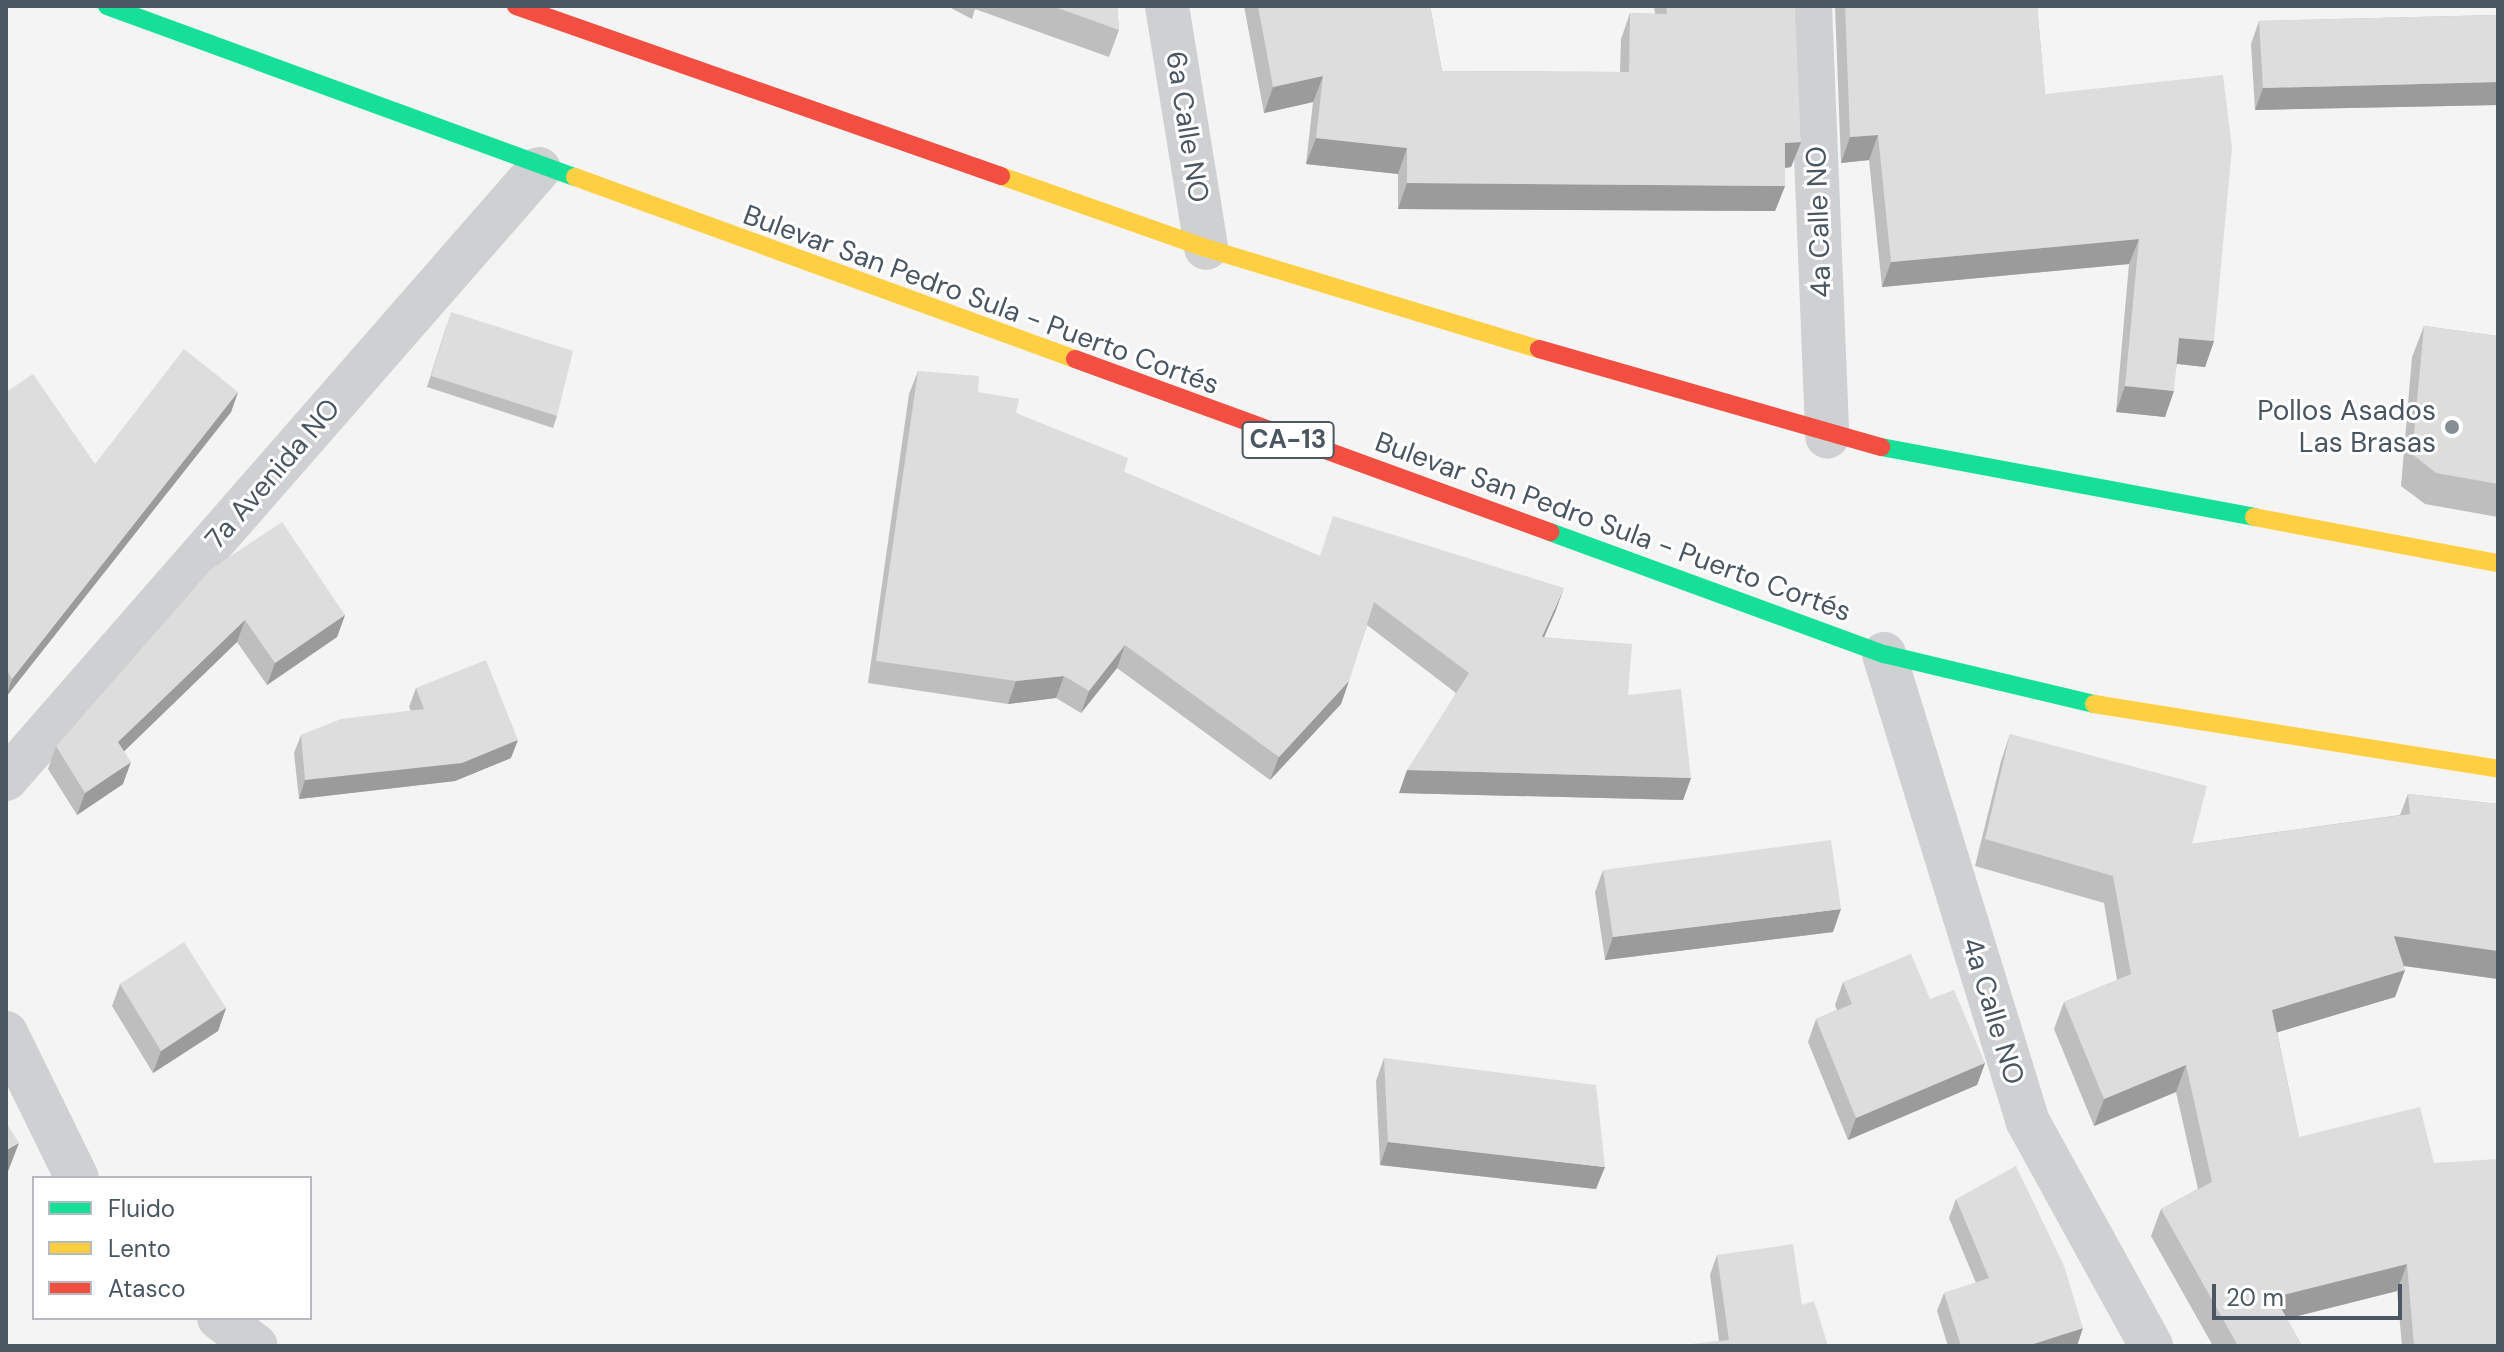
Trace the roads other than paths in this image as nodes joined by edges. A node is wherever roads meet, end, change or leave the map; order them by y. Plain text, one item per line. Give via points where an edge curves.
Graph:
1 (107, 6) edge
2 (516, 6) edge
3 (1167, 6) edge
4 (1810, 6) edge
5 (539, 169) junction
6 (1206, 248) junction
7 (1827, 437) junction
8 (2498, 563) edge
9 (1884, 654) junction
10 (2498, 769) edge
11 (6, 779) edge
12 (6, 1033) edge
13 (76, 1176) edge
14 (222, 1320) edge
15 (256, 1346) edge
16 (2151, 1346) edge

1 - 5 highway, Bulevar San Pedro Sula - Puerto Cortés / CA-13
2 - 6 highway
3 - 6 street, 6a Calle NO
4 - 7 street, 4a Calle NO
5 - 9 highway, Bulevar San Pedro Sula - Puerto Cortés / CA-13
5 - 11 street, 7a Avenida NO
6 - 7 highway
7 - 8 highway
9 - 10 highway, Bulevar San Pedro Sula - Puerto Cortés / CA-13 via 2081,702
9 - 16 street, 4a Calle NO via 2027,1120
12 - 13 street
14 - 15 street

